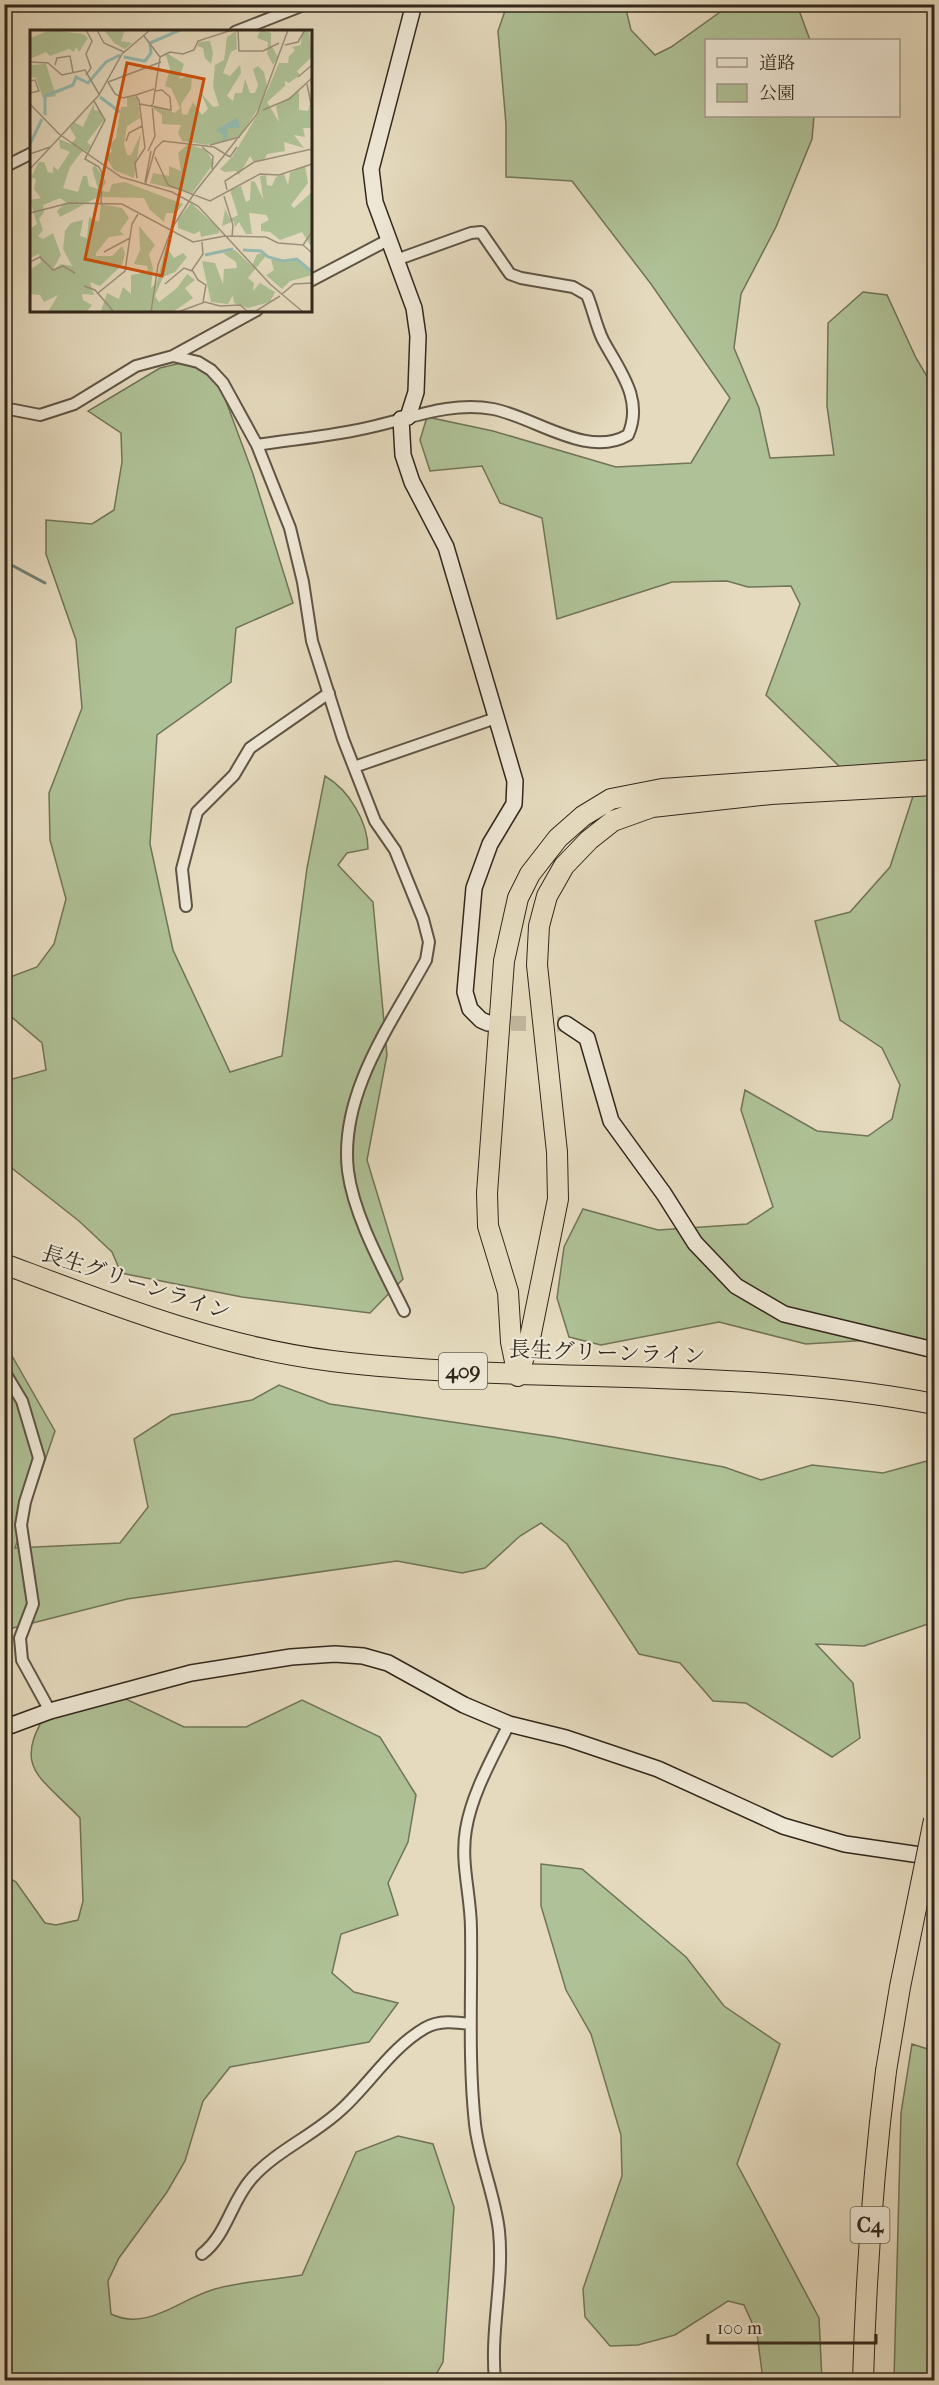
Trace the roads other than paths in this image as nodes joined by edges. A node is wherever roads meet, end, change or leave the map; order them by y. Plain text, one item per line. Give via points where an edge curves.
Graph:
1 (306, 4) edge
2 (414, 4) edge
3 (240, 30) edge
4 (30, 154) edge
5 (4, 167) edge
6 (388, 240) junction
7 (396, 260) junction
8 (312, 281) edge
9 (252, 312) edge
10 (173, 356) junction
11 (4, 408) edge
12 (405, 418) junction
13 (257, 445) junction
14 (329, 693) junction
15 (496, 718) junction
16 (354, 767) junction
17 (934, 770) edge
18 (934, 785) edge
19 (186, 906) dead end
20 (488, 1023) dead end
21 (566, 1024) tunnel mouth
22 (4, 1264) edge
23 (404, 1311) dead end
24 (934, 1350) edge
25 (4, 1371) edge
26 (518, 1376) junction
27 (934, 1404) edge
28 (50, 1711) junction
29 (508, 1724) junction
30 (4, 1728) edge
31 (934, 1820) edge
32 (934, 1857) edge
33 (470, 2024) junction
34 (202, 2254) dead end
35 (495, 2380) edge
36 (863, 2380) edge

1 - 3 street
2 - 6 street via 371,169 373,193
4 - 5 street
6 - 7 street
6 - 8 street
7 - 12 street via 414,308 418,336 416,392
7 - 12 street via 481,232 510,274 573,287 587,295 602,337 630,389 634,412 628,435 603,444 568,438 542,424 492,409 469,407
9 - 10 street
10 - 11 street via 136,366 74,404 40,415
10 - 13 street via 198,362 211,370 234,400
12 - 13 street via 370,428
12 - 15 street via 403,455 412,482 446,547
13 - 14 street via 290,528 312,641
14 - 16 street
14 - 19 street via 250,748 234,775 197,812 182,869
15 - 16 street
15 - 20 street via 512,762 514,804 490,844 474,888 465,992 470,1009
16 - 23 street via 375,821 395,850 429,942 426,960 365,1074 346,1146 356,1201
17 - 26 highway via 706,785 611,799 558,838 530,874 518,898 504,961 487,1193 488,1226 508,1292
18 - 26 highway via 771,794 652,807 613,821 564,866 547,896 539,926 537,965 557,1152 558,1199 530,1338
21 - 24 street via 587,1038 611,1121 695,1243 736,1286 784,1314
22 - 26 highway, 長生グリーンライン / 409 via 147,1317 216,1337 331,1360
25 - 28 street via 22,1401 39,1458 21,1525 33,1604 20,1638 22,1660
26 - 27 highway, 長生グリーンライン / 409 via 773,1382
28 - 29 street via 191,1673 335,1654 363,1656 388,1664
28 - 30 street
29 - 32 street via 566,1738 658,1769 783,1826 845,1844
29 - 33 street via 482,1780 466,1828 463,1860 471,1926
31 - 36 highway, C4, bridge via 885,2071 866,2272
33 - 34 street via 450,2022 425,2028 391,2056 342,2109 250,2180 229,2212 221,2233
33 - 35 street via 475,2126 499,2230 492,2349

